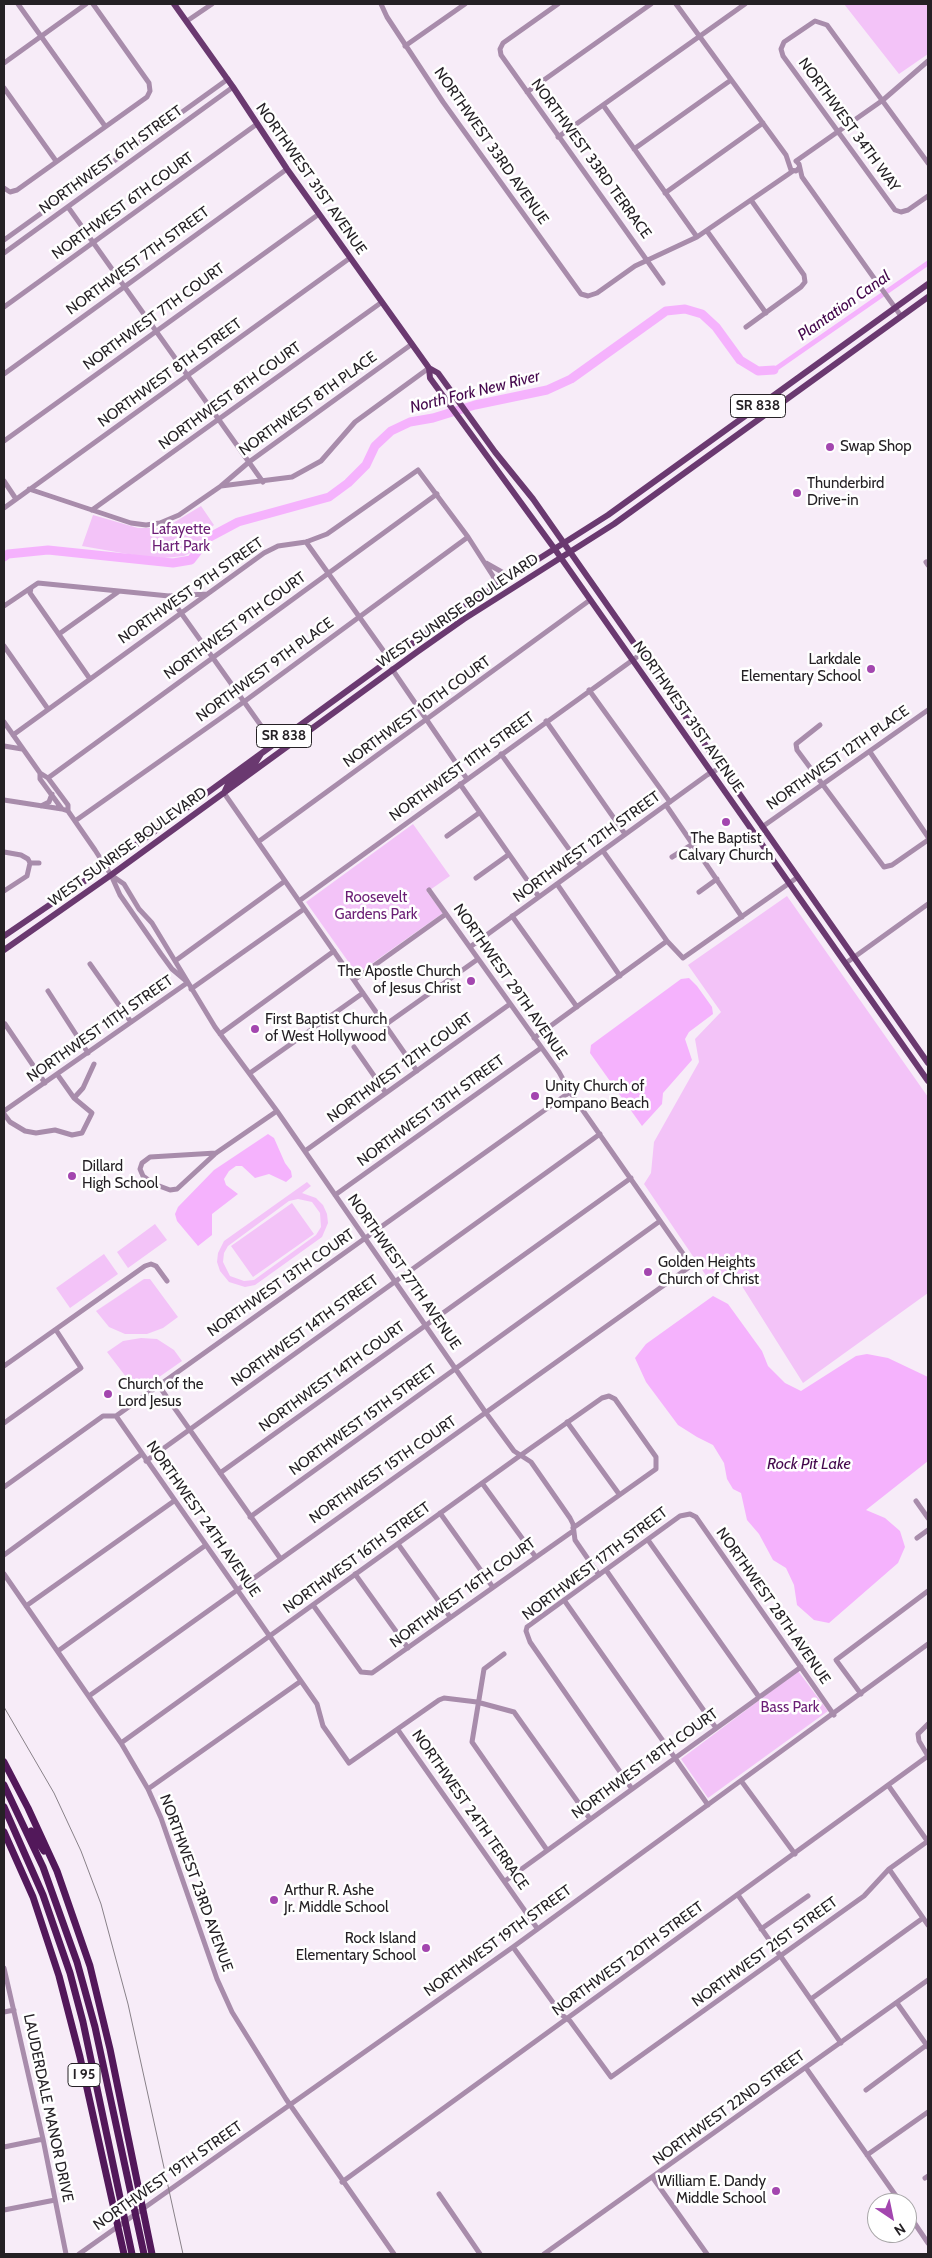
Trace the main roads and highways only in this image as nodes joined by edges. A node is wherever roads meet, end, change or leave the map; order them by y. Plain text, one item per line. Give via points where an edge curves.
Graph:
1 (174, 4) edge
2 (928, 284) edge
3 (928, 297) edge
4 (429, 368) junction
5 (478, 446) junction
6 (495, 452) junction
7 (564, 542) junction
8 (554, 548) junction
9 (571, 552) junction
10 (561, 558) junction
11 (401, 651) junction
12 (390, 660) junction
13 (392, 669) junction
14 (384, 676) junction
15 (262, 752) junction
16 (224, 793) junction
17 (744, 818) junction
18 (762, 826) junction
19 (4, 936) edge
20 (4, 950) edge
21 (928, 1063) edge
22 (928, 1081) edge
23 (4, 1762) edge
24 (4, 1785) edge
25 (15, 1806) junction
26 (4, 1807) edge
27 (4, 1832) edge
28 (57, 1871) junction
29 (124, 2254) edge
30 (132, 2254) edge
31 (144, 2254) edge
32 (152, 2254) edge

1 - 4 main road, NORTHWEST 31ST AVENUE
2 - 7 main road, WEST SUNRISE BOULEVARD / SR 838 via 608,515
3 - 9 main road, WEST SUNRISE BOULEVARD / SR 838
4 - 5 main road, NORTHWEST 31ST AVENUE via 430,378
4 - 6 main road, NORTHWEST 31ST AVENUE via 438,373
5 - 6 main road
5 - 8 main road, NORTHWEST 31ST AVENUE
6 - 7 main road, NORTHWEST 31ST AVENUE
7 - 8 main road, WEST SUNRISE BOULEVARD / SR 838
7 - 9 main road, NORTHWEST 31ST AVENUE
8 - 10 main road, NORTHWEST 31ST AVENUE
8 - 11 main road, WEST SUNRISE BOULEVARD / SR 838 via 496,584
9 - 10 main road, WEST SUNRISE BOULEVARD / SR 838
9 - 18 main road, NORTHWEST 31ST AVENUE
10 - 13 main road, WEST SUNRISE BOULEVARD / SR 838 via 471,614
10 - 17 main road, NORTHWEST 31ST AVENUE
11 - 12 main road, WEST SUNRISE BOULEVARD / SR 838
11 - 13 main road
12 - 14 main road
12 - 15 main road, WEST SUNRISE BOULEVARD / SR 838
13 - 14 main road, WEST SUNRISE BOULEVARD / SR 838
14 - 16 main road, WEST SUNRISE BOULEVARD / SR 838
15 - 16 main road via 256,762 229,782
15 - 19 main road, WEST SUNRISE BOULEVARD / SR 838 via 106,867
16 - 20 main road, WEST SUNRISE BOULEVARD / SR 838
17 - 18 main road
17 - 22 main road, NORTHWEST 31ST AVENUE
18 - 21 main road, NORTHWEST 31ST AVENUE
23 - 28 highway, I 95
24 - 25 highway
25 - 28 highway
25 - 31 highway via 46,1875 77,1962 95,2027
26 - 30 highway via 37,1879 70,1973
27 - 29 highway, I 95 via 54,1960 72,2024
28 - 32 highway, I 95 via 80,1933 99,2000

